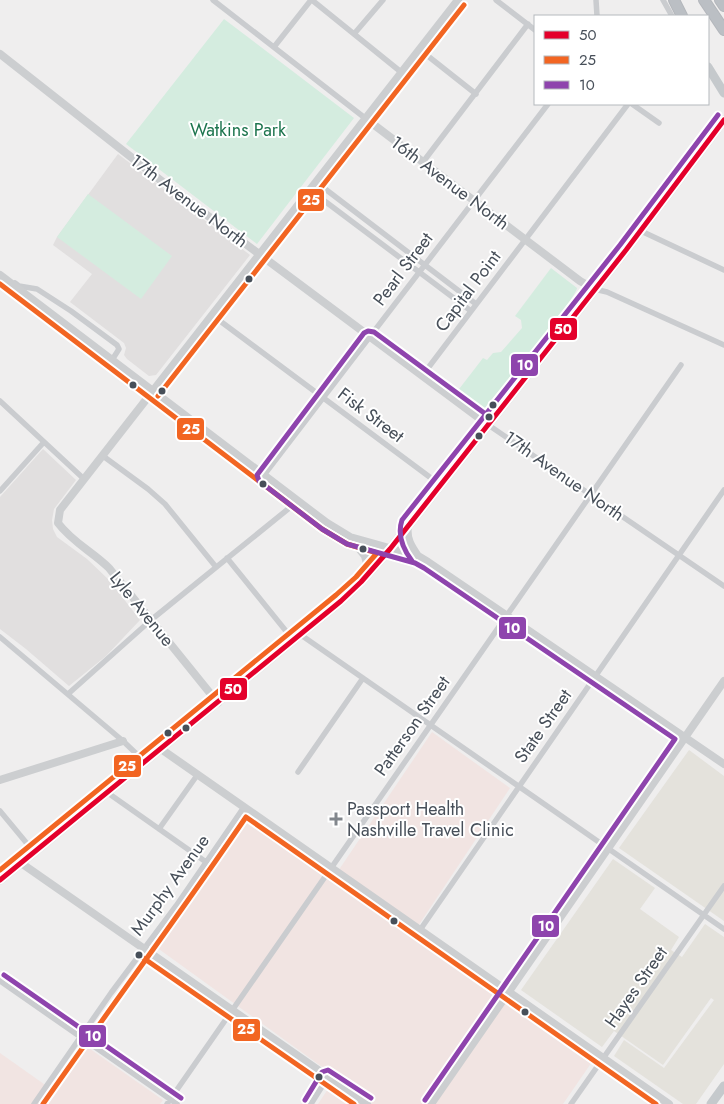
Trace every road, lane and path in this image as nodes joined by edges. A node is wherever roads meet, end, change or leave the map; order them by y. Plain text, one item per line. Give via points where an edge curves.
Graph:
1 (213, 0) edge
2 (312, 0) edge
3 (383, 0) edge
4 (458, 0) edge
5 (496, 0) edge
6 (596, 0) edge
7 (663, 0) edge
8 (674, 0) edge
9 (704, 0) edge
10 (720, 0) edge
11 (724, 6) edge
12 (597, 15) edge
13 (671, 15) edge
14 (682, 15) edge
15 (528, 24) junction
16 (534, 29) edge
17 (724, 30) edge
18 (354, 34) junction
19 (274, 47) junction
20 (419, 50) junction
21 (0, 54) edge
22 (709, 69) edge
23 (401, 72) junction
24 (724, 93) edge
25 (476, 94) junction
26 (547, 105) edge
27 (627, 105) edge
28 (633, 105) edge
29 (365, 118) junction
30 (724, 120) edge
31 (659, 123) dead end
32 (423, 162) junction
33 (316, 182) junction
34 (310, 190) junction
35 (474, 201) junction
36 (641, 231) junction
37 (525, 240) junction
38 (260, 254) junction
39 (425, 265) junction
40 (0, 270) edge
41 (724, 270) edge
42 (419, 273) junction
43 (0, 275) edge
44 (594, 289) junction
45 (476, 304) junction
46 (471, 311) junction
47 (212, 315) junction
48 (370, 338) junction
49 (724, 345) edge
50 (112, 360) junction
51 (681, 364) dead end
52 (422, 376) junction
53 (152, 392) junction
54 (323, 398) junction
55 (0, 401) edge
56 (487, 424) junction
57 (44, 442) junction
58 (103, 456) junction
59 (264, 475) junction
60 (84, 480) junction
61 (439, 484) junction
62 (724, 490) edge
63 (0, 491) edge
64 (590, 494) junction
65 (298, 501) junction
66 (408, 524) junction
67 (350, 537) junction
68 (390, 548) junction
69 (679, 555) junction
70 (418, 556) junction
71 (227, 558) junction
72 (216, 567) junction
73 (369, 572) junction
74 (724, 586) edge
75 (506, 616) junction
76 (151, 620) junction
77 (301, 635) junction
78 (0, 637) edge
79 (294, 641) junction
80 (595, 676) junction
81 (363, 678) junction
82 (724, 681) edge
83 (68, 694) junction
84 (218, 703) junction
85 (431, 725) junction
86 (685, 737) junction
87 (123, 741) junction
88 (161, 748) junction
89 (145, 762) junction
90 (724, 764) edge
91 (298, 772) dead end
92 (198, 774) junction
93 (0, 780) edge
94 (519, 788) junction
95 (108, 793) junction
96 (244, 807) junction
97 (0, 811) edge
98 (159, 829) junction
99 (608, 848) junction
100 (34, 852) junction
101 (206, 862) junction
102 (21, 863) junction
103 (331, 868) junction
104 (0, 880) edge
105 (724, 886) edge
106 (704, 915) junction
107 (724, 929) edge
108 (420, 930) junction
109 (143, 949) junction
110 (0, 981) edge
111 (508, 992) junction
112 (232, 1010) junction
113 (80, 1038) junction
114 (604, 1058) junction
115 (328, 1077) junction
116 (724, 1086) edge
117 (168, 1102) edge
118 (34, 1104) edge
119 (177, 1104) edge
120 (311, 1104) edge
121 (367, 1104) edge
122 (431, 1104) edge
123 (571, 1104) edge
124 (669, 1104) edge
125 (712, 1104) edge

1 - 19 street, 16th Avenue North
2 - 18 street
2 - 19 street
3 - 18 street
4 - 20 main road
5 - 15 street
6 - 12 street
7 - 13 street
8 - 14 highway
9 - 17 highway
10 - 11 highway
15 - 16 street
15 - 25 street
18 - 23 street
19 - 29 street, 16th Avenue North
20 - 23 main road
20 - 25 street
21 - 38 main road, 17th Avenue North
22 - 24 main road
23 - 29 main road
25 - 32 street
26 - 35 street, Pearl Street
27 - 37 street, Capital Point
28 - 31 street
29 - 32 main road, 16th Avenue North
29 - 33 main road
30 - 36 main road
32 - 35 main road, 16th Avenue North
33 - 34 main road
33 - 39 street
34 - 38 main road
34 - 42 street
35 - 37 main road, 16th Avenue North
35 - 39 street, Pearl Street
36 - 41 street
36 - 44 main road
37 - 44 main road, 16th Avenue North
37 - 45 street, Capital Point
38 - 47 main road
38 - 48 main road, 17th Avenue North
39 - 42 street, Pearl Street
39 - 45 street
40 - 50 street via 19,286 37,289 117,345 118,350
42 - 46 street
42 - 48 street, Pearl Street
43 - 50 main road
44 - 49 street
44 - 56 main road
45 - 46 street, Capital Point
46 - 52 street, Capital Point
47 - 53 main road
47 - 54 street, Fisk Street
48 - 52 main road, 17th Avenue North
48 - 54 street, Pearl Street
50 - 53 main road
51 - 64 street, Patterson Street
52 - 56 main road, 17th Avenue North
53 - 58 main road
53 - 59 main road
54 - 59 street, Pearl Street
54 - 61 street, Fisk Street
55 - 57 street
56 - 61 main road
56 - 64 street, 17th Avenue North
57 - 60 street
57 - 63 street
58 - 60 main road
58 - 72 street via 165,504
59 - 65 main road
60 - 76 main road, Lyle Avenue via 60,510 58,524 65,533 102,560
61 - 66 main road
62 - 69 street, State Street
64 - 69 street, 17th Avenue North
64 - 75 street, Patterson Street
65 - 67 main road
65 - 71 street
66 - 68 main road
66 - 70 main road via 409,540
67 - 68 main road
67 - 73 main road via 366,556
68 - 70 main road
68 - 73 main road
69 - 74 street, 17th Avenue North
69 - 80 street, State Street
70 - 75 main road
71 - 72 street
71 - 79 street
72 - 76 street
73 - 77 main road
75 - 80 main road
75 - 85 street, Patterson Street
76 - 83 street
76 - 84 main road, Lyle Avenue
77 - 79 main road
77 - 81 street
78 - 83 street
79 - 84 main road
80 - 86 main road
80 - 94 street, State Street
81 - 85 street
81 - 91 street
82 - 86 main road
83 - 87 street
84 - 88 main road
85 - 94 street
85 - 103 street, Patterson Street
86 - 90 main road
86 - 99 main road
87 - 89 street
87 - 93 main road
88 - 89 main road
88 - 92 main road
89 - 95 main road
92 - 96 main road
92 - 98 street
94 - 99 street
94 - 108 street, State Street
95 - 98 street
95 - 100 main road
96 - 101 street, Murphy Avenue
96 - 103 main road
97 - 100 street
98 - 101 street
99 - 106 street
99 - 111 main road
100 - 102 main road
101 - 109 street, Murphy Avenue
102 - 104 main road
102 - 109 main road
103 - 108 main road
103 - 112 street, Patterson Street
105 - 106 street, Hayes Street
106 - 107 street
106 - 114 street, Hayes Street
108 - 111 main road
109 - 112 main road
109 - 113 street, Murphy Avenue
110 - 113 street
111 - 114 main road
111 - 122 main road
112 - 115 main road
112 - 117 street, Patterson Street
113 - 117 street
113 - 118 street, Murphy Avenue
114 - 123 street, Hayes Street
114 - 124 main road
115 - 120 street
115 - 121 main road
116 - 125 main road
117 - 119 street

